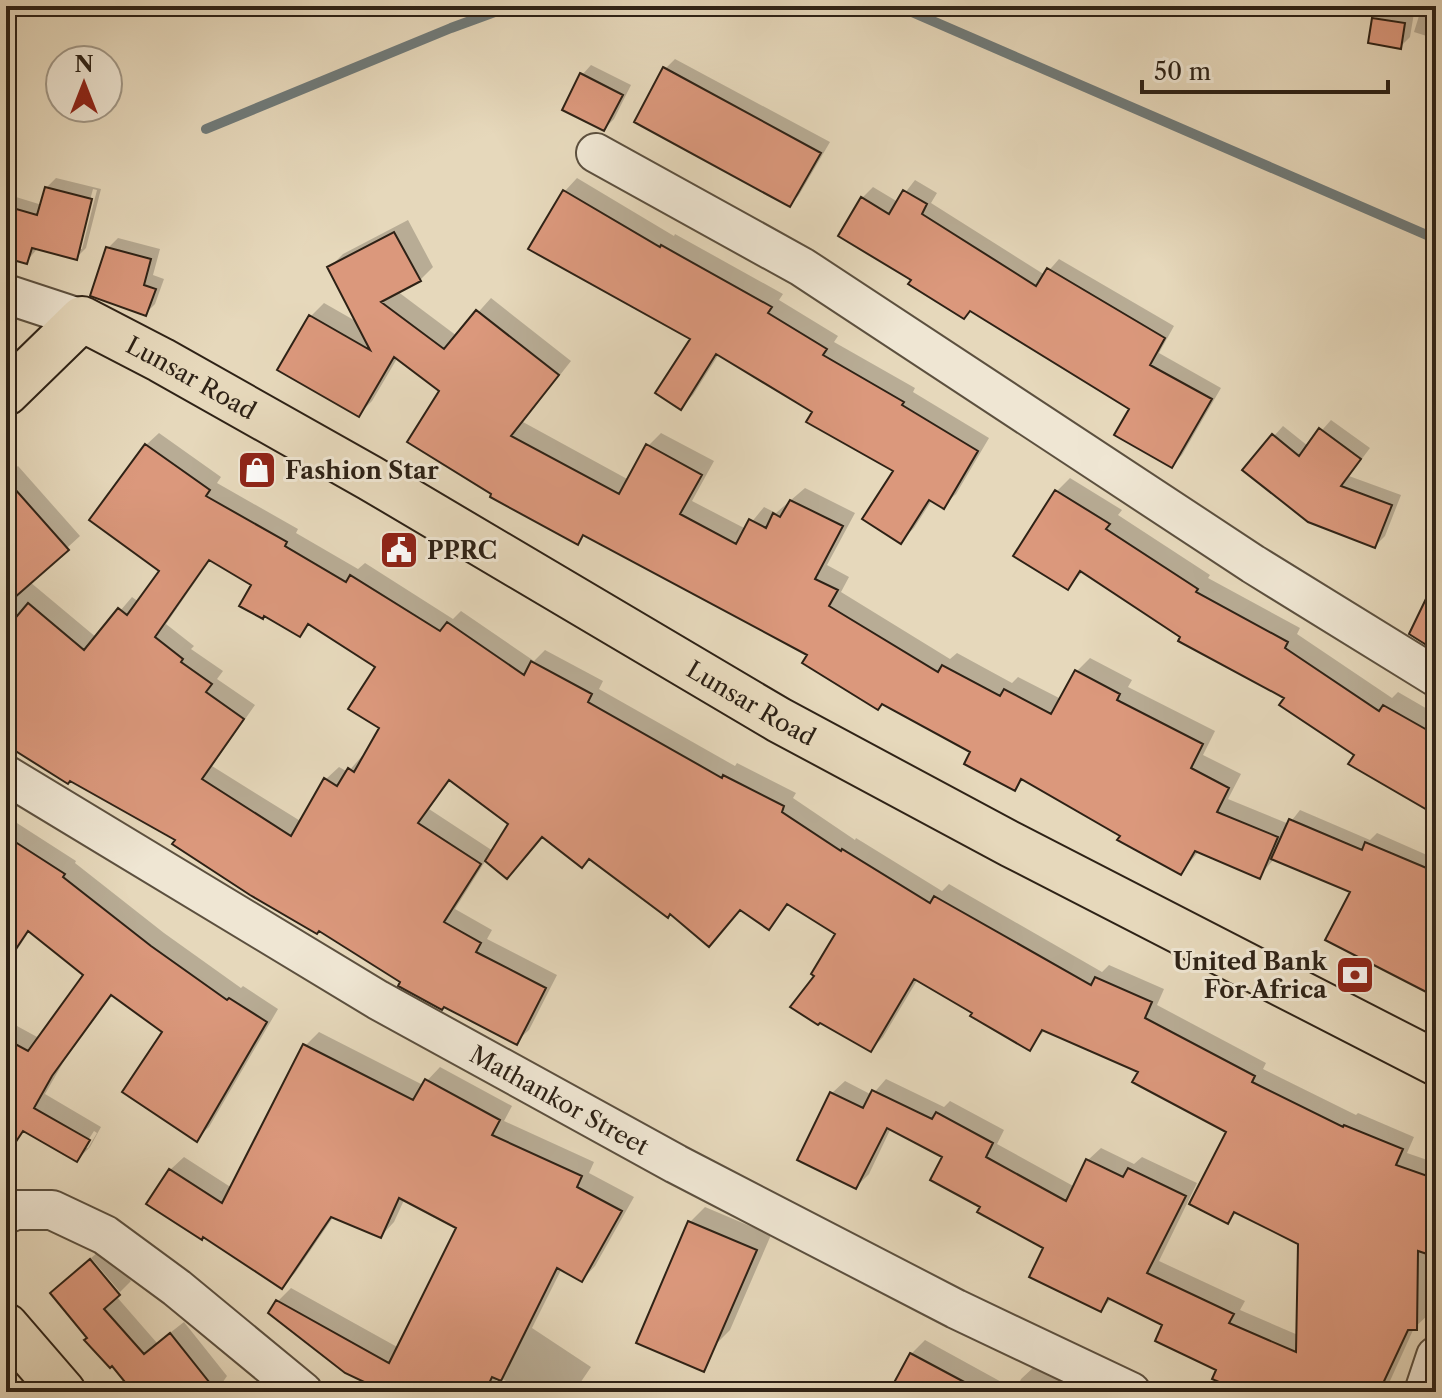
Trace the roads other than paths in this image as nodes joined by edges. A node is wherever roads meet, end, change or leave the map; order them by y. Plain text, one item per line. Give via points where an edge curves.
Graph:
1 (596, 153) dead end
2 (6, 294) edge
3 (82, 319) junction
4 (6, 393) edge
5 (1436, 677) edge
6 (6, 775) edge
7 (1436, 1063) edge
8 (6, 1214) edge
9 (6, 1326) edge
10 (1436, 1356) edge
11 (63, 1392) edge
12 (303, 1392) edge
13 (1131, 1392) edge
14 (1424, 1392) edge

1 - 5 street via 802,267 1253,564
2 - 3 street
3 - 4 main road
3 - 7 main road, Lunsar Road via 370,478 779,720
6 - 13 street, Mathankor Street via 378,1000 676,1164 956,1309
8 - 12 street via 52,1210 105,1235
9 - 11 main road
10 - 14 street

